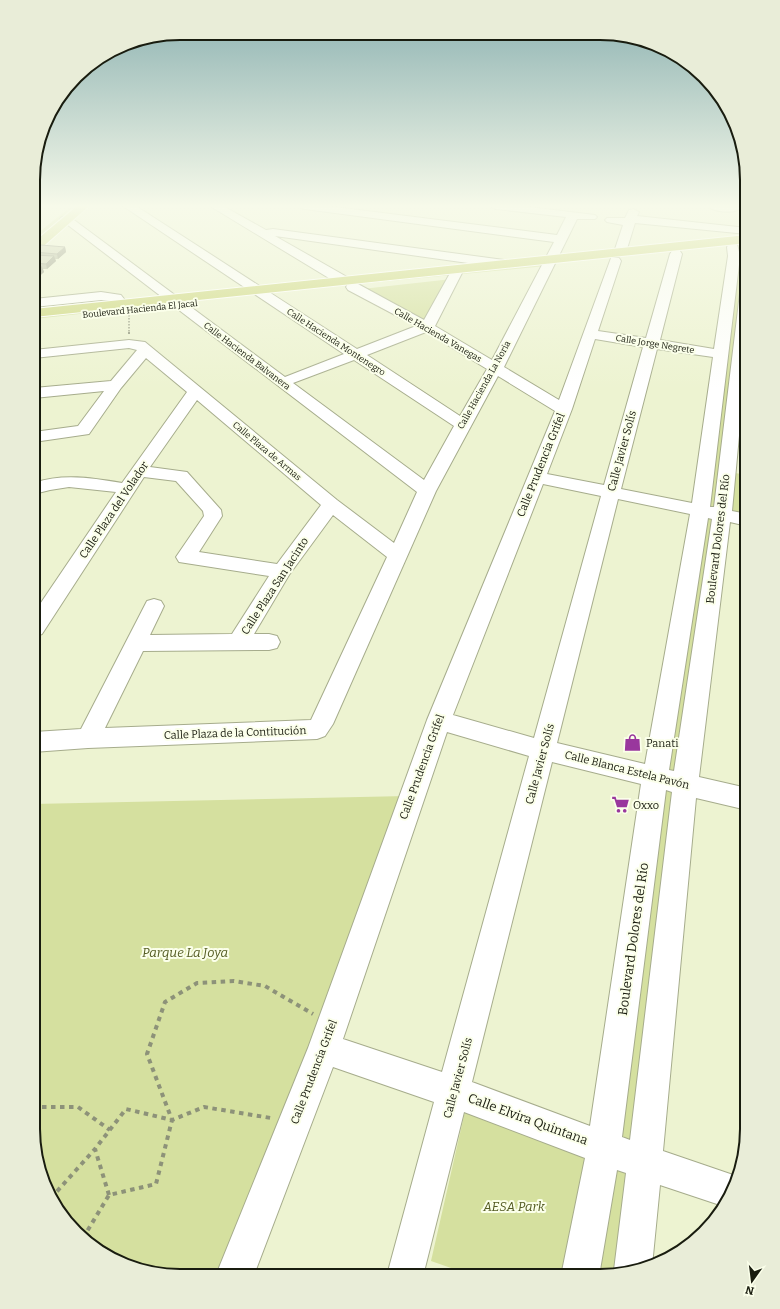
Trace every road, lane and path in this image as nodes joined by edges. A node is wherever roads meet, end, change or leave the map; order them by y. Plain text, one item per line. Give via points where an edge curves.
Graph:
1 (129, 267) edge
2 (222, 267) edge
3 (322, 267) edge
4 (488, 267) edge
5 (510, 267) edge
6 (546, 267) edge
7 (614, 267) edge
8 (672, 267) edge
9 (736, 267) edge
10 (456, 273) junction
11 (348, 284) junction
12 (740, 284) edge
13 (261, 293) junction
14 (40, 302) edge
15 (175, 302) junction
16 (126, 307) junction
17 (40, 313) edge
18 (40, 319) edge
19 (427, 327) junction
20 (589, 334) junction
21 (651, 343) junction
22 (137, 346) junction
23 (40, 354) edge
24 (356, 355) junction
25 (735, 355) edge
26 (495, 369) junction
27 (291, 379) dead end
28 (116, 384) junction
29 (40, 392) edge
30 (195, 392) junction
31 (564, 409) junction
32 (463, 425) junction
33 (40, 437) edge
34 (139, 471) junction
35 (536, 477) junction
36 (40, 486) edge
37 (128, 489) junction
38 (427, 491) junction
39 (611, 492) junction
40 (331, 504) junction
41 (711, 513) junction
42 (740, 519) edge
43 (398, 556) junction
44 (282, 571) junction
45 (685, 603) junction
46 (154, 606) dead end
47 (709, 609) junction
48 (40, 620) edge
49 (238, 642) junction
50 (269, 642) dead end
51 (135, 644) junction
52 (438, 720) junction
53 (88, 738) junction
54 (40, 742) edge
55 (543, 750) junction
56 (655, 777) junction
57 (685, 784) junction
58 (740, 797) edge
59 (315, 1015) dead end
60 (324, 1048) junction
61 (454, 1092) junction
62 (40, 1107) edge
63 (274, 1118) dead end
64 (172, 1120) junction
65 (110, 1130) junction
66 (604, 1147) junction
67 (95, 1149) junction
68 (645, 1163) junction
69 (727, 1190) edge
70 (56, 1193) edge
71 (109, 1195) junction
72 (86, 1233) edge
73 (634, 1265) edge
74 (237, 1269) edge
75 (407, 1269) edge
76 (581, 1269) edge

1 - 15 street, Calle Hacienda Balvanera
2 - 13 street, Calle Hacienda Montenegro
3 - 11 street, Calle Hacienda Vanegas
4 - 10 main road, Boulevard Hacienda El Jacal
5 - 10 main road, Boulevard Hacienda El Jacal
6 - 26 street, Calle Hacienda La Noria
7 - 20 street, Calle Prudencia Grifel
8 - 21 street, Calle Javier Solís
9 - 12 street, Boulevard Dolores del Río
10 - 11 main road, Boulevard Hacienda El Jacal
10 - 19 street
11 - 13 main road, Boulevard Hacienda El Jacal
11 - 19 street, Calle Hacienda Vanegas
12 - 25 street, Boulevard Dolores del Río
13 - 15 main road, Boulevard Hacienda El Jacal
13 - 24 street, Calle Hacienda Montenegro
14 - 16 street via 101,296 116,298
15 - 16 main road, Boulevard Hacienda El Jacal
15 - 38 street, Calle Hacienda Balvanera
16 - 17 main road, Boulevard Hacienda El Jacal
16 - 18 main road, Boulevard Hacienda El Jacal
16 - 22 path
19 - 24 street
19 - 26 street, Calle Hacienda Vanegas
20 - 21 street, Calle Jorge Negrete
20 - 31 street, Calle Prudencia Grifel
21 - 25 street, Calle Jorge Negrete
21 - 39 street, Calle Javier Solís
22 - 23 street
22 - 28 street
22 - 30 street, Calle Plaza de Armas
24 - 27 street
24 - 32 street, Calle Hacienda Montenegro
25 - 41 street, Boulevard Dolores del Río via 727,381
26 - 31 street, Calle Hacienda Vanegas
26 - 32 street, Calle Hacienda La Noria
28 - 29 street
28 - 33 street via 80,438
30 - 34 street, Calle Plaza del Volador
30 - 40 street, Calle Plaza de Armas
31 - 35 street, Calle Prudencia Grifel
32 - 38 street, Calle Hacienda La Noria
34 - 37 street, Calle Plaza del Volador
34 - 44 street via 180,476 212,510 213,516 186,557
35 - 39 street
35 - 52 street, Calle Prudencia Grifel
36 - 37 street via 74,481
37 - 48 street, Calle Plaza del Volador
38 - 43 street, Calle Hacienda La Noria
39 - 41 street
39 - 55 street, Calle Javier Solís
40 - 43 street, Calle Plaza de Armas
40 - 44 street, Calle Plaza San Jacinto
41 - 42 street
41 - 45 street, Boulevard Dolores del Río
41 - 47 street, Boulevard Dolores del Río
43 - 53 street, Calle Plaza de la Contitución via 317,729
44 - 49 street, Calle Plaza San Jacinto
45 - 47 street, Boulevard Dolores del Río
45 - 56 street, Boulevard Dolores del Río
46 - 51 street
47 - 57 street, Boulevard Dolores del Río
49 - 50 street
49 - 51 street, Calle Plaza San Jacinto
51 - 53 street
52 - 55 street, Calle Blanca Estela Pavón
52 - 60 street, Calle Prudencia Grifel
53 - 54 street, Calle Plaza de la Contitución
55 - 56 street, Calle Blanca Estela Pavón
55 - 61 street, Calle Javier Solís
56 - 57 street, Calle Blanca Estela Pavón
56 - 66 street, Boulevard Dolores del Río
57 - 58 street, Calle Blanca Estela Pavón
57 - 68 street, Boulevard Dolores del Río
59 - 64 path via 265,986 234,981 197,983 165,1002 147,1054
60 - 61 street, Calle Elvira Quintana
60 - 74 street, Calle Prudencia Grifel
61 - 66 street, Calle Elvira Quintana
61 - 75 street, Calle Javier Solís
62 - 65 path via 78,1106
63 - 64 path via 204,1107
64 - 65 path via 126,1109
64 - 71 path via 156,1184
65 - 67 path
66 - 68 street, Calle Elvira Quintana
66 - 76 street, Boulevard Dolores del Río
67 - 70 path
67 - 71 path
68 - 69 street, Calle Elvira Quintana
68 - 73 street, Boulevard Dolores del Río
71 - 72 path

